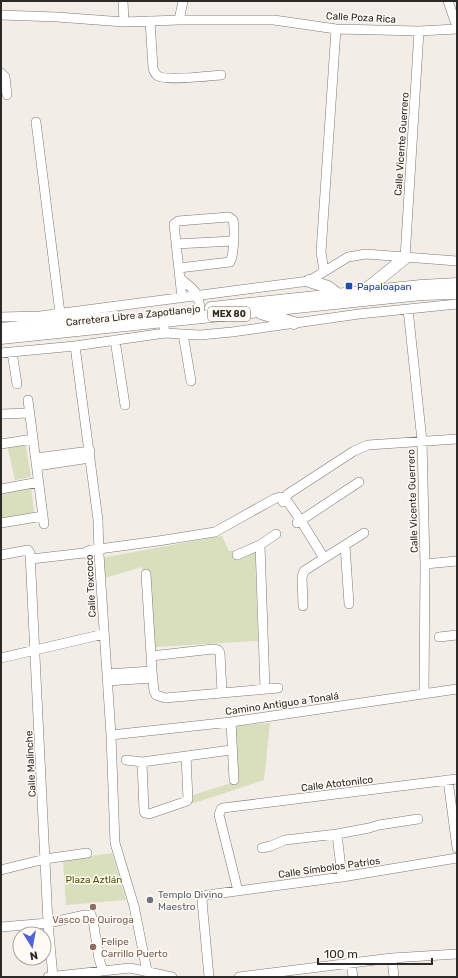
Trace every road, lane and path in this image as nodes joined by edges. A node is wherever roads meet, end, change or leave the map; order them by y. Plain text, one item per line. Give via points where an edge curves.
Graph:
1 (123, 1) edge
2 (183, 1) edge
3 (448, 1) edge
4 (1, 15) edge
5 (179, 20) junction
6 (150, 21) junction
7 (124, 22) junction
8 (336, 28) junction
9 (457, 28) edge
10 (418, 31) junction
11 (1, 73) edge
12 (221, 76) dead end
13 (7, 95) dead end
14 (36, 122) dead end
15 (233, 241) junction
16 (176, 244) junction
17 (404, 258) junction
18 (457, 261) edge
19 (179, 268) junction
20 (324, 271) junction
21 (181, 279) junction
22 (309, 281) junction
23 (457, 284) edge
24 (457, 293) edge
25 (337, 294) junction
26 (198, 296) junction
27 (361, 296) junction
28 (182, 298) junction
29 (447, 304) junction
30 (457, 304) edge
31 (457, 308) edge
32 (200, 309) junction
33 (408, 309) junction
34 (256, 311) junction
35 (60, 313) junction
36 (359, 314) junction
37 (40, 316) junction
38 (1, 317) edge
39 (163, 321) junction
40 (72, 322) junction
41 (294, 323) junction
42 (1, 329) edge
43 (164, 333) junction
44 (182, 334) junction
45 (1, 338) edge
46 (116, 340) junction
47 (75, 346) junction
48 (12, 352) junction
49 (1, 353) edge
50 (191, 381) dead end
51 (17, 384) dead end
52 (28, 400) dead end
53 (125, 405) dead end
54 (30, 413) junction
55 (1, 414) edge
56 (33, 439) junction
57 (457, 439) edge
58 (422, 441) junction
59 (1, 444) edge
60 (90, 454) junction
61 (36, 462) junction
62 (39, 482) junction
63 (359, 482) dead end
64 (1, 489) edge
65 (284, 500) junction
66 (299, 522) junction
67 (1, 524) edge
68 (364, 533) dead end
69 (276, 534) dead end
70 (260, 545) junction
71 (345, 545) junction
72 (99, 551) junction
73 (1, 555) edge
74 (30, 555) junction
75 (237, 555) dead end
76 (322, 559) junction
77 (457, 561) edge
78 (425, 564) junction
79 (146, 574) dead end
80 (348, 604) dead end
81 (303, 606) dead end
82 (104, 634) junction
83 (457, 635) edge
84 (439, 638) dead end
85 (35, 650) junction
86 (151, 656) junction
87 (1, 658) edge
88 (153, 674) junction
89 (107, 677) junction
90 (265, 688) junction
91 (278, 688) dead end
92 (457, 689) edge
93 (222, 693) junction
94 (424, 694) junction
95 (231, 722) junction
96 (110, 735) junction
97 (231, 750) junction
98 (186, 756) junction
99 (126, 760) dead end
100 (142, 762) junction
101 (234, 780) dead end
102 (453, 780) edge
103 (418, 819) dead end
104 (337, 834) junction
105 (262, 848) dead end
106 (457, 848) edge
107 (88, 853) dead end
108 (457, 858) edge
109 (45, 859) junction
110 (1, 870) edge
111 (342, 877) junction
112 (238, 891) junction
113 (48, 922) junction
114 (1, 927) edge
115 (457, 954) edge
116 (392, 958) junction
117 (351, 963) junction
118 (103, 971) junction
119 (147, 971) junction
120 (298, 974) edge
121 (64, 976) edge
122 (250, 976) edge
123 (48, 977) edge
124 (53, 977) edge
125 (172, 977) edge
126 (209, 977) edge
127 (239, 977) edge
128 (353, 977) edge
129 (394, 977) edge

1 - 7 street
2 - 5 street
3 - 9 street
4 - 7 street, Calle Poza Rica
5 - 6 street, Calle Poza Rica
5 - 8 street, Calle Poza Rica via 274,20
6 - 7 street, Calle Poza Rica
6 - 12 street via 153,68 158,76
8 - 10 street, Calle Poza Rica
8 - 20 street via 322,252
9 - 10 street, Calle Poza Rica
10 - 17 street, Calle Vicente Guerrero
11 - 13 street via 5,77
14 - 35 street
15 - 16 street
15 - 16 street via 234,222 229,218 175,222 173,226
15 - 19 street via 230,262
16 - 19 street
17 - 18 street
17 - 20 street via 366,254 348,257
17 - 27 main road
19 - 21 street
20 - 22 street
21 - 26 street
21 - 28 street
22 - 25 main road via 328,286
22 - 26 street
23 - 27 main road, Carretera Libre a Zapotlanejo / MEX 80
24 - 27 main road, Carretera Libre a Zapotlanejo / MEX 80
25 - 27 main road, Carretera Libre a Zapotlanejo / MEX 80
25 - 32 main road, Carretera Libre a Zapotlanejo / MEX 80
26 - 28 street
26 - 32 street
27 - 34 main road, Carretera Libre a Zapotlanejo / MEX 80
27 - 36 street
28 - 35 street
29 - 30 street
29 - 31 street
29 - 33 street
32 - 40 main road, Carretera Libre a Zapotlanejo / MEX 80
33 - 36 street
33 - 58 street, Calle Vicente Guerrero
34 - 39 main road, Carretera Libre a Zapotlanejo / MEX 80
34 - 41 main road
35 - 37 street
36 - 41 street
37 - 38 street
37 - 40 main road
39 - 43 street, Carretera Libre a Zapotlanejo
39 - 45 main road, Carretera Libre a Zapotlanejo / MEX 80
40 - 42 main road, Carretera Libre a Zapotlanejo / MEX 80
41 - 44 street via 232,332
43 - 44 street
43 - 46 street
44 - 50 street
46 - 47 street
46 - 53 street
47 - 48 street
47 - 60 street, Calle Texcoco
48 - 49 street
48 - 51 street
52 - 54 street
54 - 55 street
54 - 56 street
56 - 59 street
56 - 61 street
57 - 58 street
58 - 65 street via 363,446 288,494
58 - 78 street, Calle Vicente Guerrero
60 - 61 street
60 - 72 street, Calle Texcoco
61 - 62 street
62 - 64 street
62 - 67 street via 43,520
63 - 66 street
65 - 66 street
65 - 72 street via 217,536 159,546
66 - 76 street
68 - 71 street
69 - 70 street
70 - 75 street
70 - 90 street
71 - 76 street
71 - 80 street
72 - 74 street
72 - 82 street, Calle Texcoco
73 - 74 street
74 - 85 street, Calle Malinche
76 - 81 street via 302,574
77 - 78 street
78 - 94 street, Calle Vicente Guerrero
79 - 86 street
82 - 85 street
82 - 89 street, Calle Texcoco
83 - 84 street
85 - 87 street
85 - 109 street, Calle Malinche
86 - 88 street
86 - 93 street via 218,650
88 - 89 street
88 - 93 street via 154,691 160,697
89 - 96 street, Calle Texcoco
90 - 91 street
90 - 93 street
92 - 94 street, Camino Antiguo a Tonalá
94 - 95 street, Camino Antiguo a Tonalá
95 - 96 street, Camino Antiguo a Tonalá
95 - 97 street
96 - 119 street, Calle Texcoco via 115,843 134,906
97 - 98 street
97 - 101 street
98 - 100 street
98 - 100 street via 187,801 149,814 144,811
99 - 100 street
102 - 106 street
102 - 112 street, Calle Atotonilco via 221,809 219,815
103 - 104 street
104 - 105 street via 285,840
104 - 111 street
107 - 109 street
108 - 111 street, Calle Símbolos Patrios
109 - 110 street
109 - 113 street, Calle Malinche
111 - 112 street, Calle Símbolos Patrios
112 - 126 street, Calle Símbolos Patrios via 209,894 204,896 202,901
113 - 114 street
113 - 118 street via 91,915
113 - 124 street, Calle Malinche
115 - 116 street
116 - 117 street
116 - 129 street
117 - 120 street
117 - 128 street
118 - 119 street via 130,968
118 - 121 street
119 - 125 street
120 - 122 street
121 - 124 street
122 - 127 street
123 - 124 street

